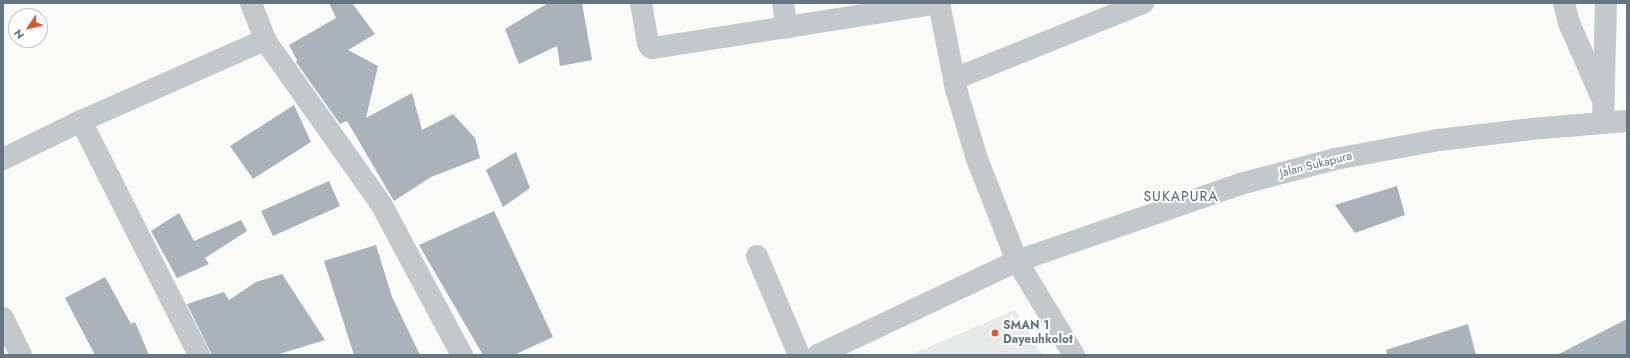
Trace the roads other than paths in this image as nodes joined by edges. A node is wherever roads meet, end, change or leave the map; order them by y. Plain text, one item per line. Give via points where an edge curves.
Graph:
1 (251, 3) edge
2 (641, 3) edge
3 (783, 3) edge
4 (940, 3) edge
5 (1143, 3) edge
6 (1564, 3) edge
7 (1606, 3) edge
8 (787, 28) junction
9 (265, 40) junction
10 (954, 79) junction
11 (1603, 113) junction
12 (81, 120) junction
13 (1627, 121) edge
14 (3, 159) edge
15 (757, 256) dead end
16 (1017, 261) junction
17 (3, 318) edge
18 (21, 355) edge
19 (199, 355) edge
20 (462, 355) edge
21 (799, 355) edge
22 (818, 355) edge
23 (1074, 355) edge

1 - 9 street
2 - 8 street via 648,43 654,48
3 - 8 street
4 - 8 street
4 - 10 street
5 - 10 street
6 - 11 street
7 - 11 street
9 - 12 street
9 - 20 street via 381,204
10 - 16 street via 977,159
11 - 13 street, Jalan Sukapura
11 - 16 street, Jalan Sukapura via 1531,129 1438,140 1335,159 1240,184
12 - 14 street
12 - 19 street
15 - 21 street
16 - 22 street, Jalan Sukapura
16 - 23 street
17 - 18 street

